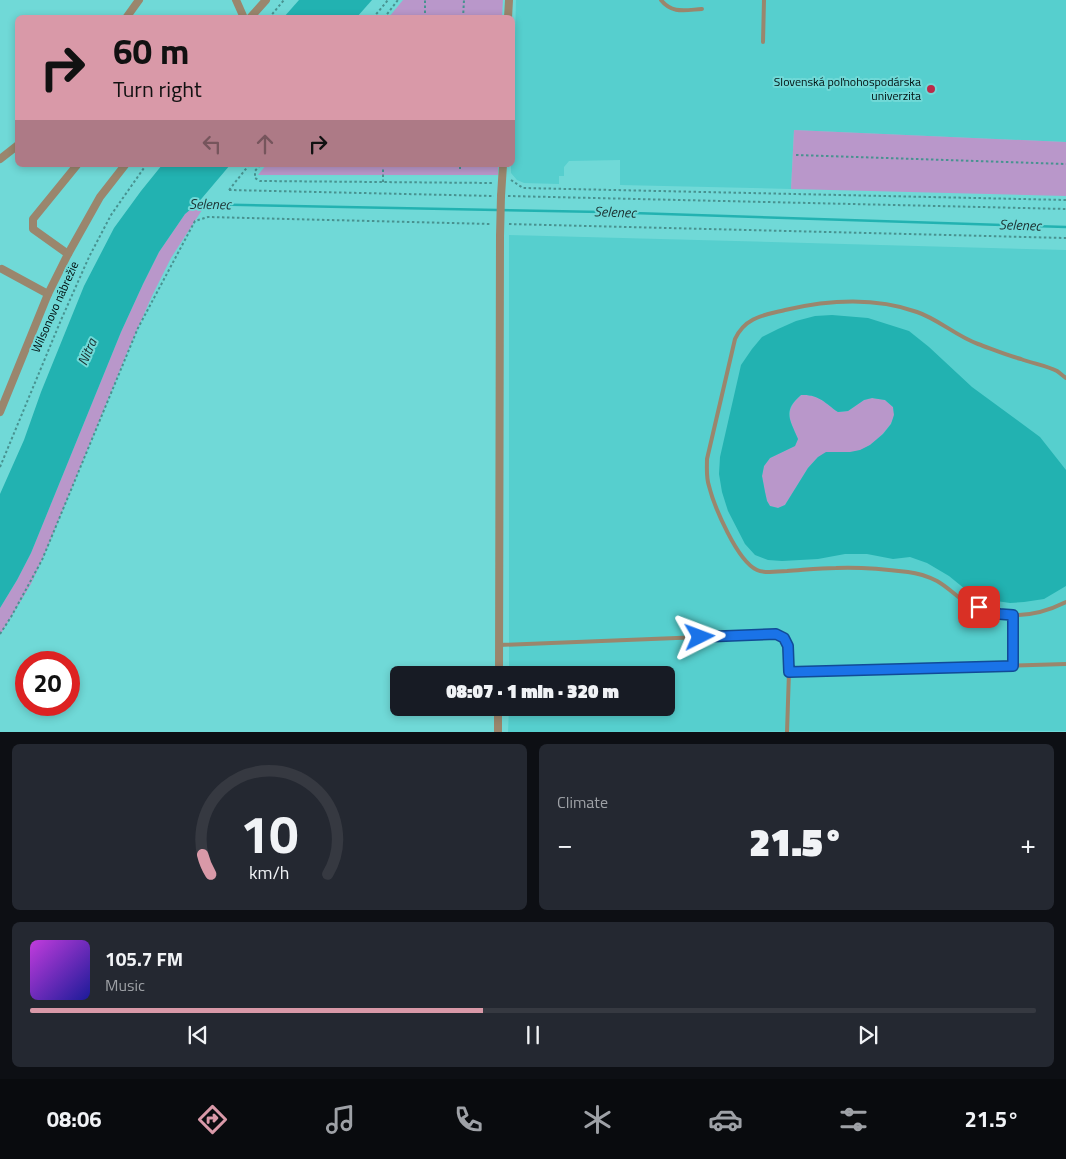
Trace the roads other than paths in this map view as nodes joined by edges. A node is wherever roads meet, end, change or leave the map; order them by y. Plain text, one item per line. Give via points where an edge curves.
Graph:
1 (139, 0) edge
2 (236, 0) edge
3 (266, 0) edge
4 (509, 0) edge
5 (660, 0) edge
6 (764, 0) edge
7 (702, 9) dead end
8 (128, 15) edge
9 (243, 15) edge
10 (253, 15) edge
11 (508, 15) edge
12 (763, 42) dead end
13 (15, 147) edge
14 (0, 159) edge
15 (75, 167) edge
16 (124, 167) edge
17 (503, 167) edge
18 (68, 254) junction
19 (2, 270) dead end
20 (48, 294) junction
21 (1066, 378) edge
22 (0, 412) edge
23 (1066, 602) edge
24 (1013, 615) junction
25 (499, 645) junction
26 (1066, 664) edge
27 (499, 666) edge
28 (1013, 666) junction
29 (789, 672) junction
30 (498, 716) edge
31 (498, 732) edge
32 (787, 732) edge

1 - 8 street
2 - 9 street
3 - 10 street
4 - 11 street
5 - 7 lane via 675,10
6 - 12 lane
13 - 14 street
15 - 18 street, Wilsonovo nábrežie via 32,219 33,228
16 - 18 street, Wilsonovo nábrežie via 100,197
17 - 25 street, bridge
18 - 20 street, Wilsonovo nábrežie
19 - 20 street, Wilsonovo nábrežie
20 - 22 street, Wilsonovo nábrežie
21 - 24 lane via 1057,371 975,343 918,312 896,306 832,302 783,310 759,316 739,330 707,459 708,484 727,532 756,570 836,568 910,572 936,581 979,607
23 - 24 lane via 1034,614
24 - 28 lane
25 - 27 street
25 - 29 lane via 776,634 784,638 788,646
26 - 28 lane
28 - 29 lane
29 - 32 lane
30 - 31 street

